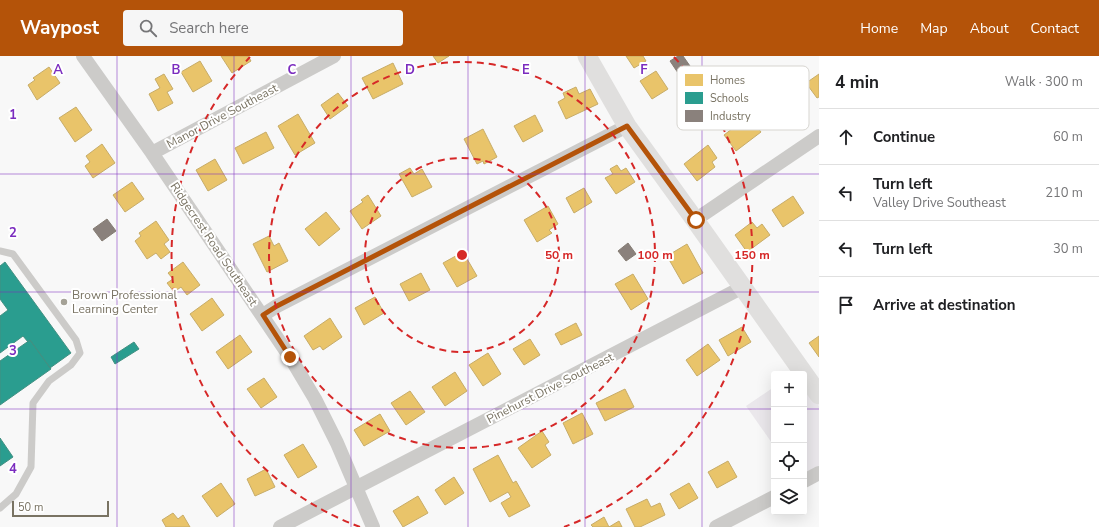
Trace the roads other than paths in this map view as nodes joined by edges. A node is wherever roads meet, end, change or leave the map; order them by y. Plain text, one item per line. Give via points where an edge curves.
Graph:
1 (83, 56) edge
2 (334, 56) edge
3 (587, 56) edge
4 (627, 126) junction
5 (819, 136) edge
6 (152, 153) junction
7 (696, 220) junction
8 (0, 251) edge
9 (743, 287) junction
10 (263, 315) junction
11 (819, 395) edge
12 (819, 473) edge
13 (807, 479) edge
14 (357, 488) junction
15 (771, 499) edge
16 (0, 508) edge
17 (280, 527) edge
18 (373, 527) edge
19 (716, 527) edge

1 - 6 street, Ridgecrest Road Southeast
2 - 6 street, Manor Drive Southeast
3 - 4 street
4 - 7 street
4 - 10 street
5 - 7 street
6 - 10 street, Ridgecrest Road Southeast
7 - 9 street
8 - 16 lane via 13,254 76,340 80,353 71,365 49,381 33,403 31,467 16,494
9 - 11 street
9 - 14 street, Pinehurst Drive Southeast
10 - 14 street, Ridgecrest Road Southeast via 315,399
12 - 13 street
14 - 17 street, Pinehurst Drive Southeast
14 - 18 street, Ridgecrest Road Southeast
15 - 19 street

